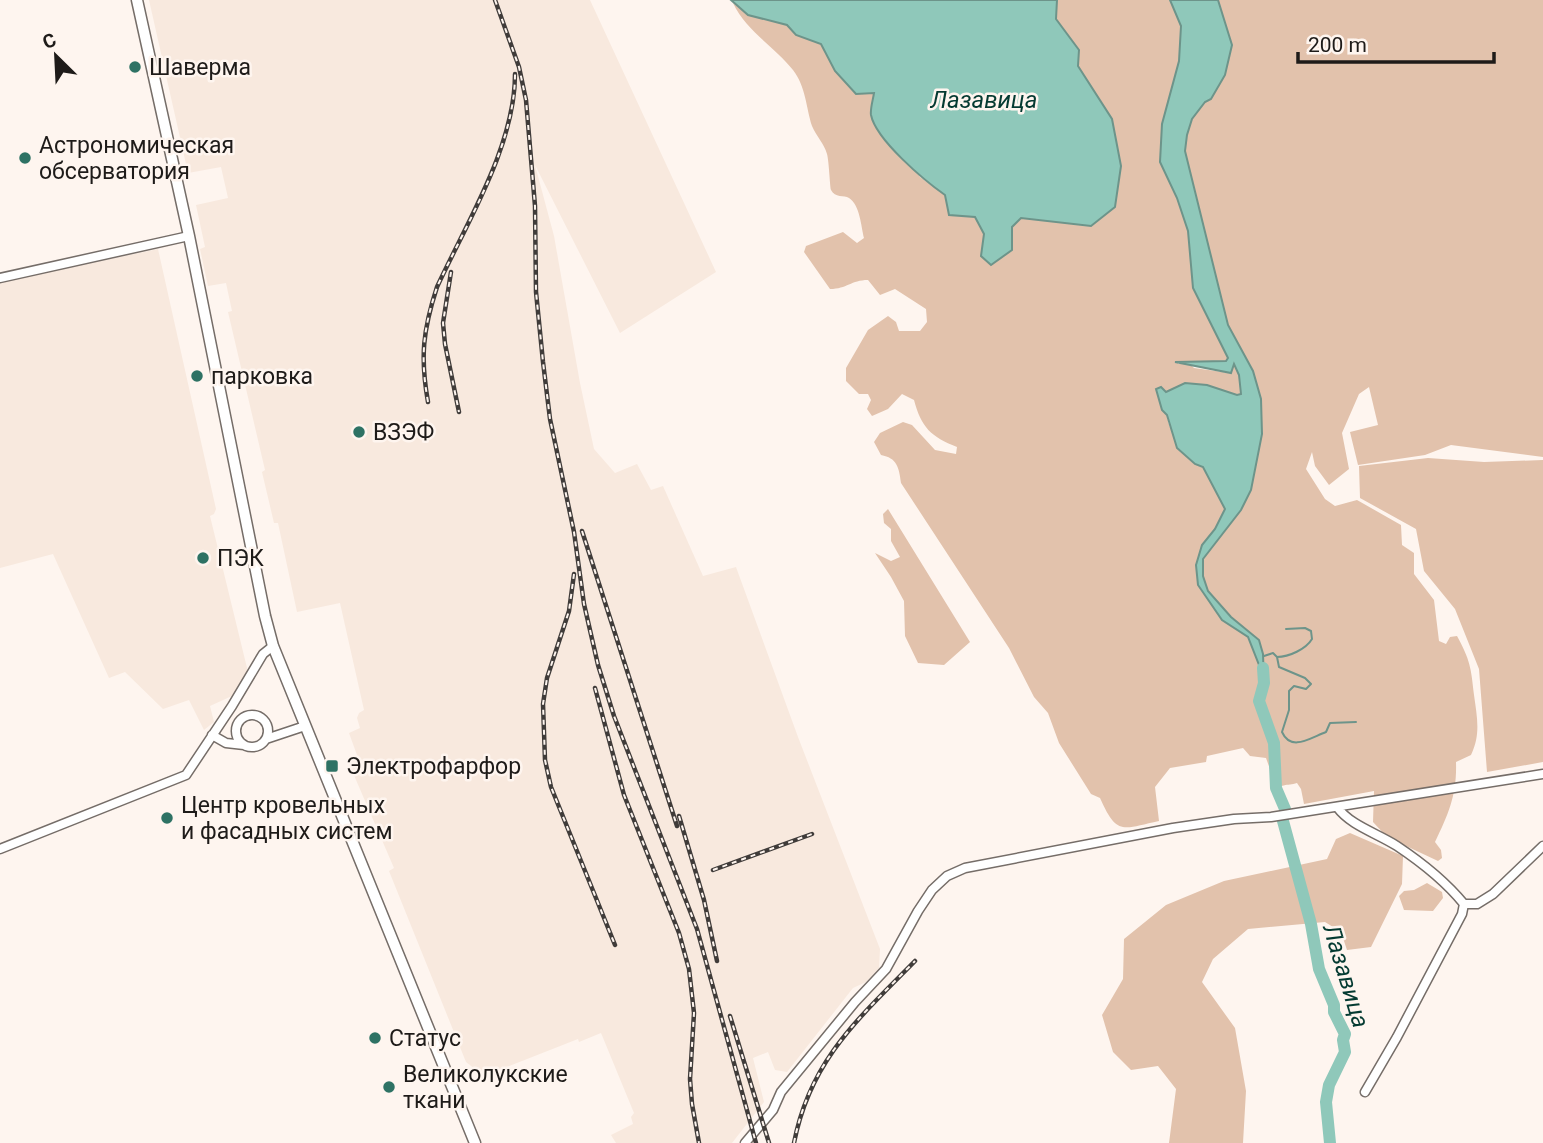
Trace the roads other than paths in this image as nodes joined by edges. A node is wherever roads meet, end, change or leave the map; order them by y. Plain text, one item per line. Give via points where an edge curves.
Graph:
1 (137, 0) edge
2 (188, 236) junction
3 (0, 278) edge
4 (273, 646) junction
5 (305, 726) junction
6 (212, 736) junction
7 (266, 739) junction
8 (244, 746) junction
9 (1543, 774) edge
10 (1337, 807) junction
11 (1543, 846) edge
12 (0, 849) edge
13 (1464, 904) junction
14 (1365, 1091) dead end
15 (475, 1143) edge
16 (745, 1143) edge

1 - 2 main road
2 - 3 street
2 - 4 main road
4 - 5 main road
4 - 6 street via 263,654
5 - 7 street
5 - 15 main road
6 - 8 street
6 - 12 street via 186,775
7 - 8 street via 259,746
7 - 8 street via 268,728 263,719 247,715 236,726
9 - 10 street
10 - 13 street via 1344,816 1397,846
10 - 16 street via 1173,828 965,868 947,876 918,911 886,969
11 - 13 street via 1493,894 1477,904
13 - 14 street

